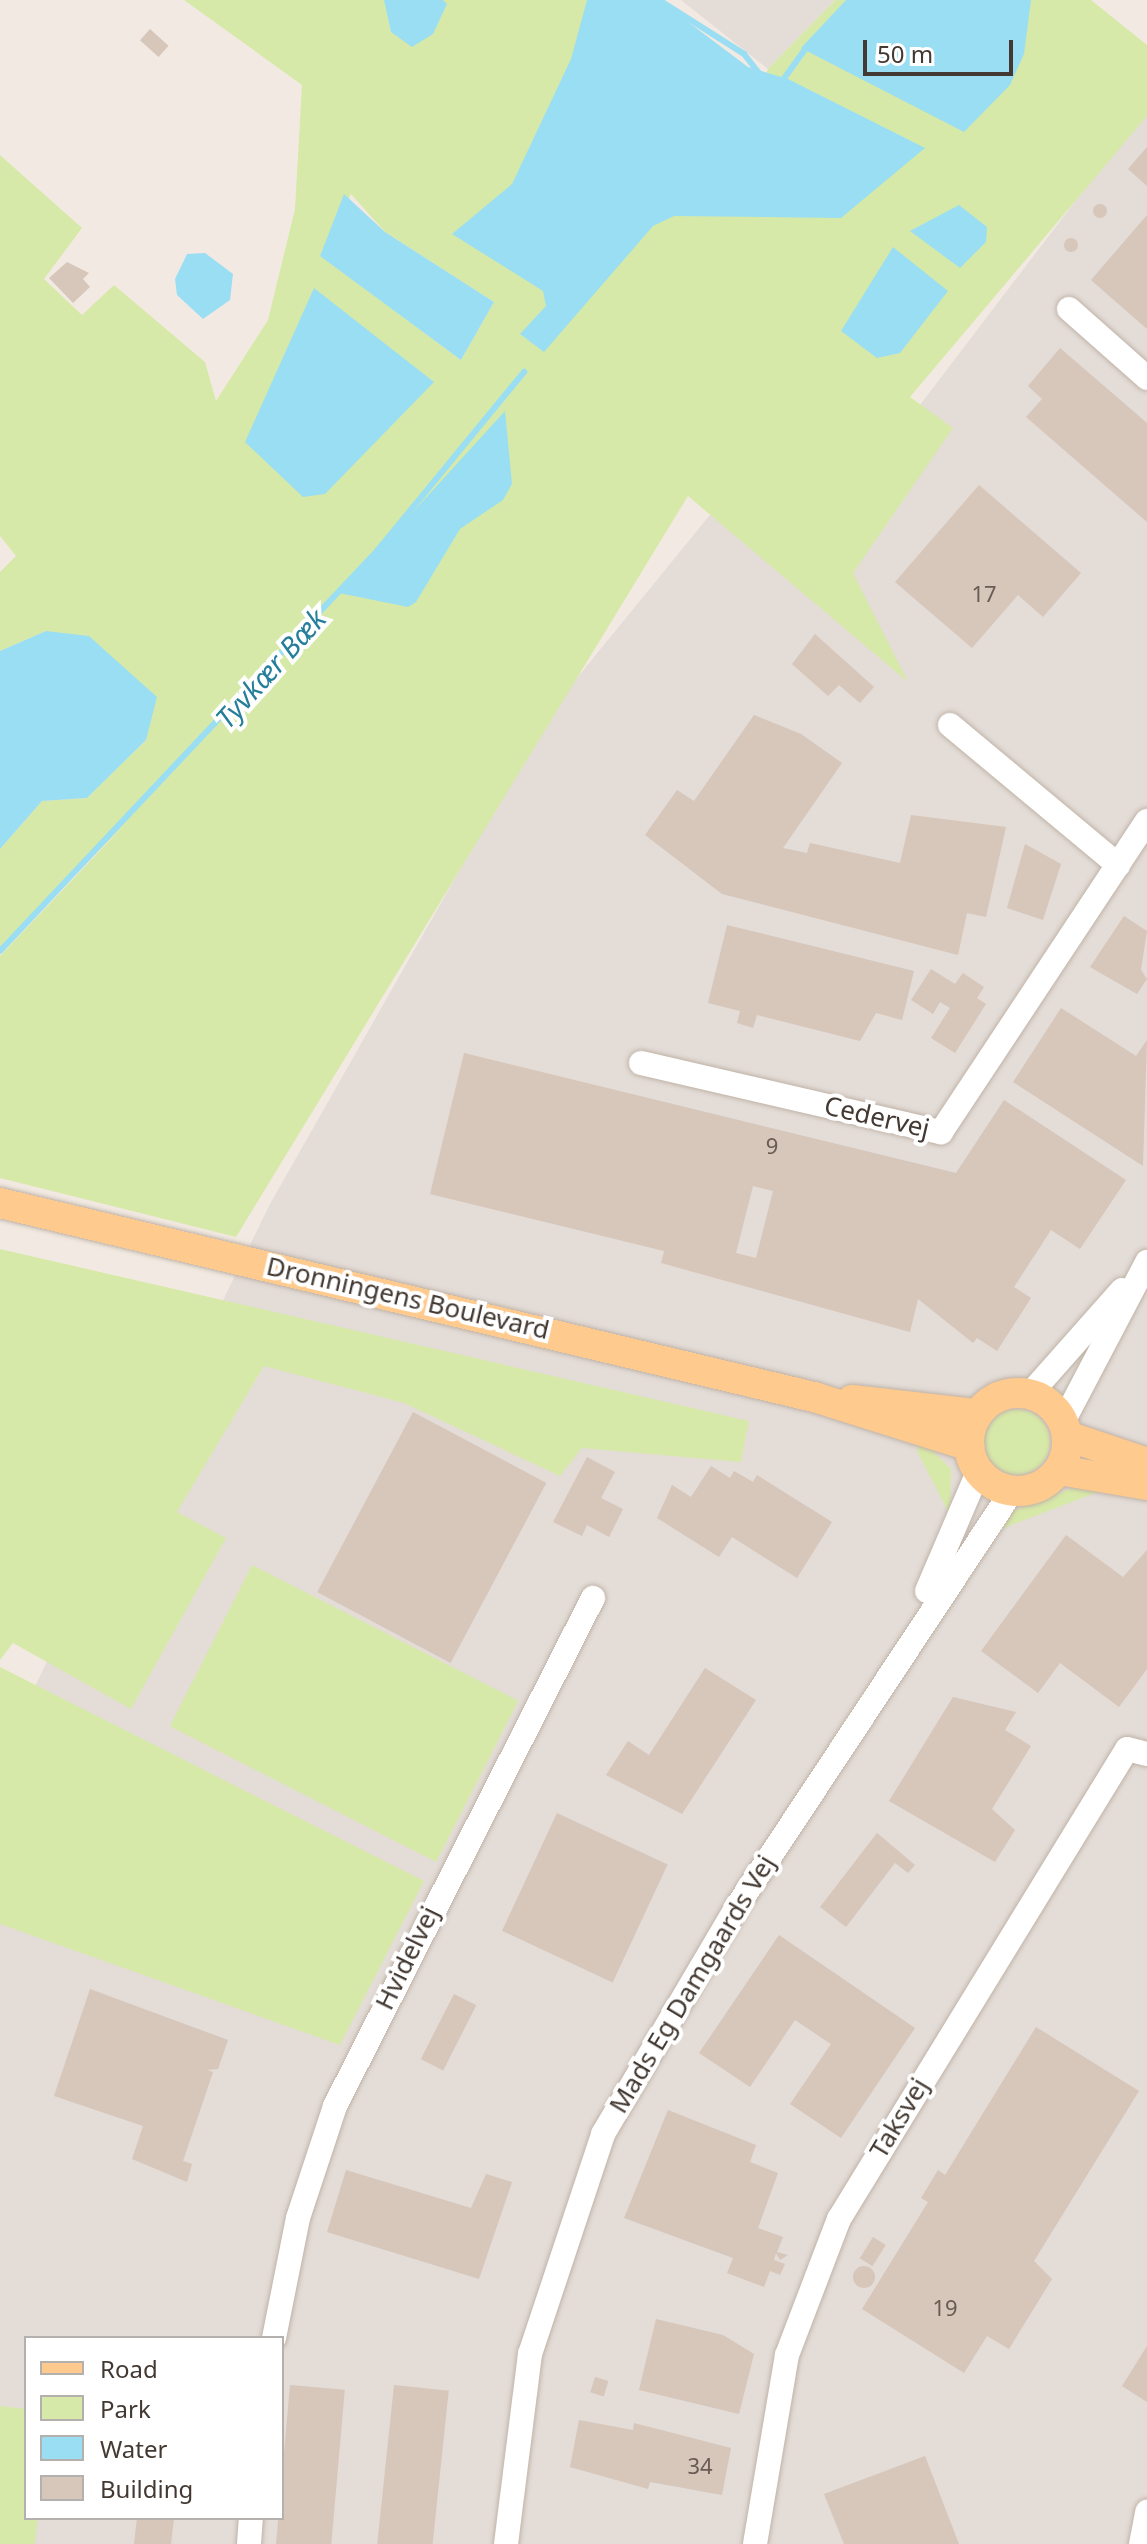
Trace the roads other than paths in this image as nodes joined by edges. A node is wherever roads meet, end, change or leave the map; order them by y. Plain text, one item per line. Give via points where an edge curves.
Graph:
1 (1069, 309) dead end
2 (1147, 378) edge
3 (950, 725) dead end
4 (1147, 821) edge
5 (1118, 865) junction
6 (641, 1063) dead end
7 (0, 1203) edge
8 (1147, 1261) edge
9 (1030, 1394) junction
10 (814, 1397) junction
11 (977, 1414) junction
12 (1065, 1429) junction
13 (973, 1459) junction
14 (1147, 1463) edge
15 (1059, 1470) junction
16 (1147, 1485) edge
17 (1012, 1491) junction
18 (593, 1598) dead end
19 (908, 1639) junction
20 (1147, 1754) edge
21 (274, 2336) edge
22 (1147, 2512) edge
23 (251, 2520) edge
24 (249, 2544) edge
25 (506, 2544) edge
26 (755, 2544) edge
27 (1141, 2544) edge

1 - 2 street
3 - 5 street
4 - 5 street, Cedervej
5 - 6 street, Cedervej via 941,1132
7 - 10 main road, Dronningens Boulevard
8 - 9 street
8 - 12 street
9 - 11 main road via 1010,1393
9 - 12 main road
10 - 11 main road, Dronningens Boulevard
10 - 13 main road, Dronningens Boulevard
11 - 13 main road
12 - 14 main road
12 - 15 main road
13 - 17 main road
13 - 19 street, Mads Eg Damgaards Vej
15 - 16 main road
15 - 17 main road via 1030,1490
17 - 19 street, Mads Eg Damgaards Vej
18 - 21 street, Hvidelvej via 335,2106 298,2218
19 - 25 street, Mads Eg Damgaards Vej via 637,2067 603,2134 530,2354
20 - 26 street, Taksvej via 1127,1749 839,2219 787,2355
22 - 27 street
23 - 24 street

